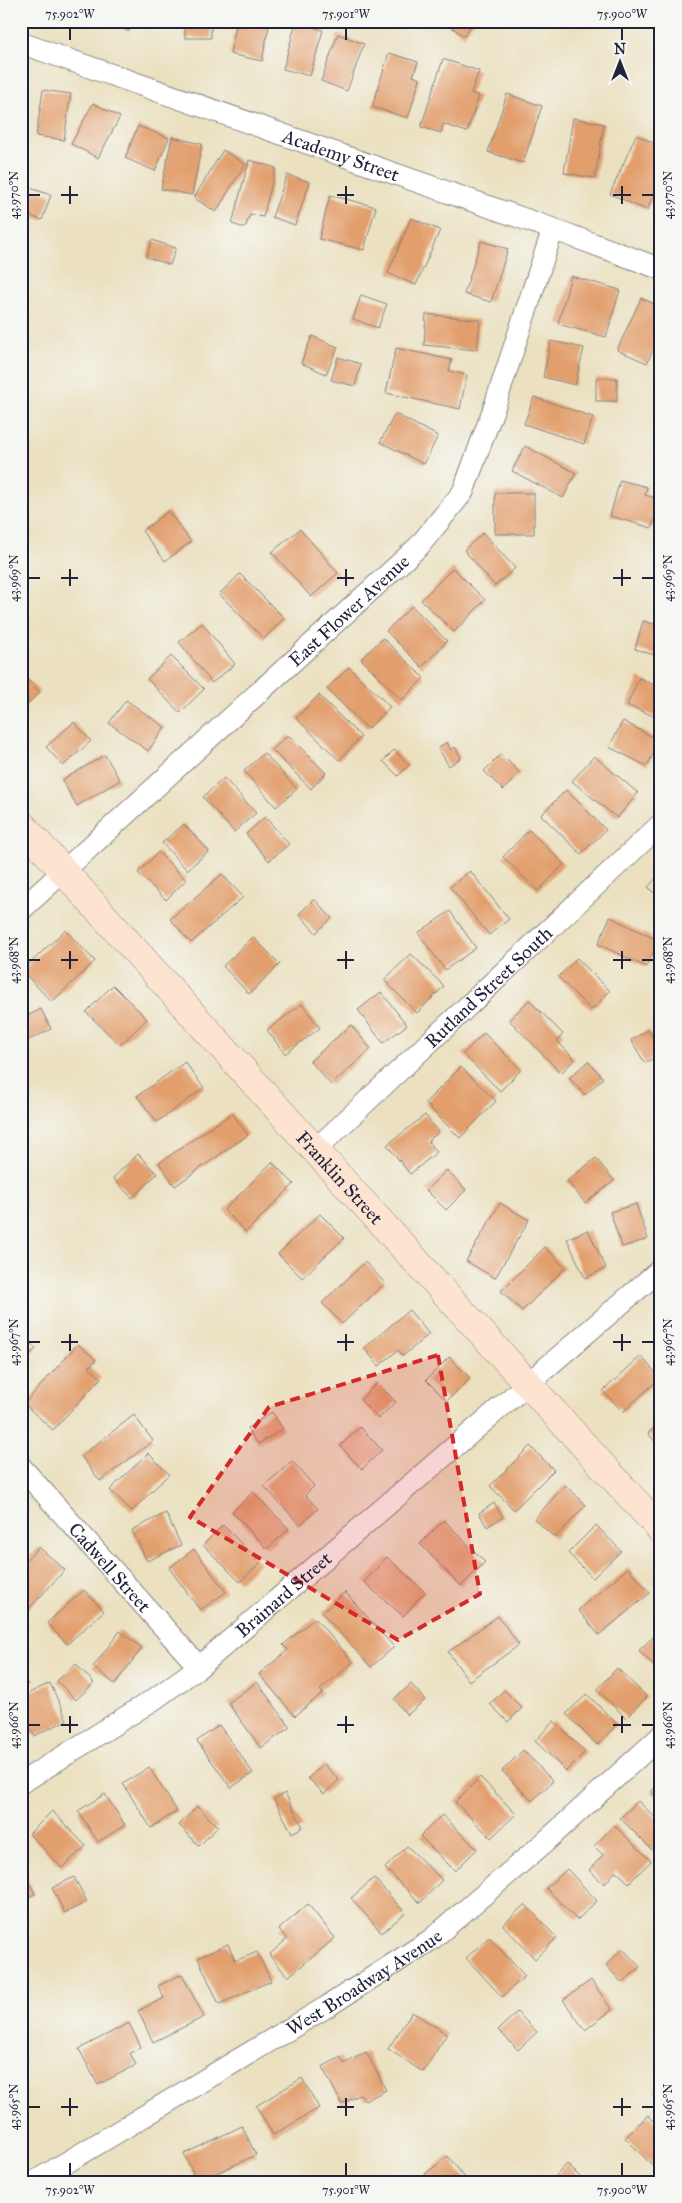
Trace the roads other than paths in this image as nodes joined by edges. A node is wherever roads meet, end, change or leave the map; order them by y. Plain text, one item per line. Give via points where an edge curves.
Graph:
1 (21, 43) edge
2 (553, 229) junction
3 (661, 269) edge
4 (21, 824) edge
5 (661, 824) edge
6 (64, 872) junction
7 (21, 910) edge
8 (315, 1150) junction
9 (661, 1268) edge
10 (528, 1383) junction
11 (21, 1467) edge
12 (661, 1530) edge
13 (199, 1667) junction
14 (661, 1736) edge
15 (21, 1783) edge
16 (34, 2182) edge

1 - 2 street, Academy Street
2 - 3 street, Academy Street
2 - 6 street, East Flower Avenue via 463,492 419,546
4 - 6 street, Franklin Street
5 - 8 street, Rutland Street South
6 - 7 street, East Flower Avenue
6 - 8 street, Franklin Street
8 - 10 street, Franklin Street
9 - 10 street, Brainard Street
10 - 12 street, Franklin Street
10 - 13 street, Brainard Street
11 - 13 street, Cadwell Street
13 - 15 street, Brainard Street
14 - 16 street, West Broadway Avenue via 432,1939 328,2006

